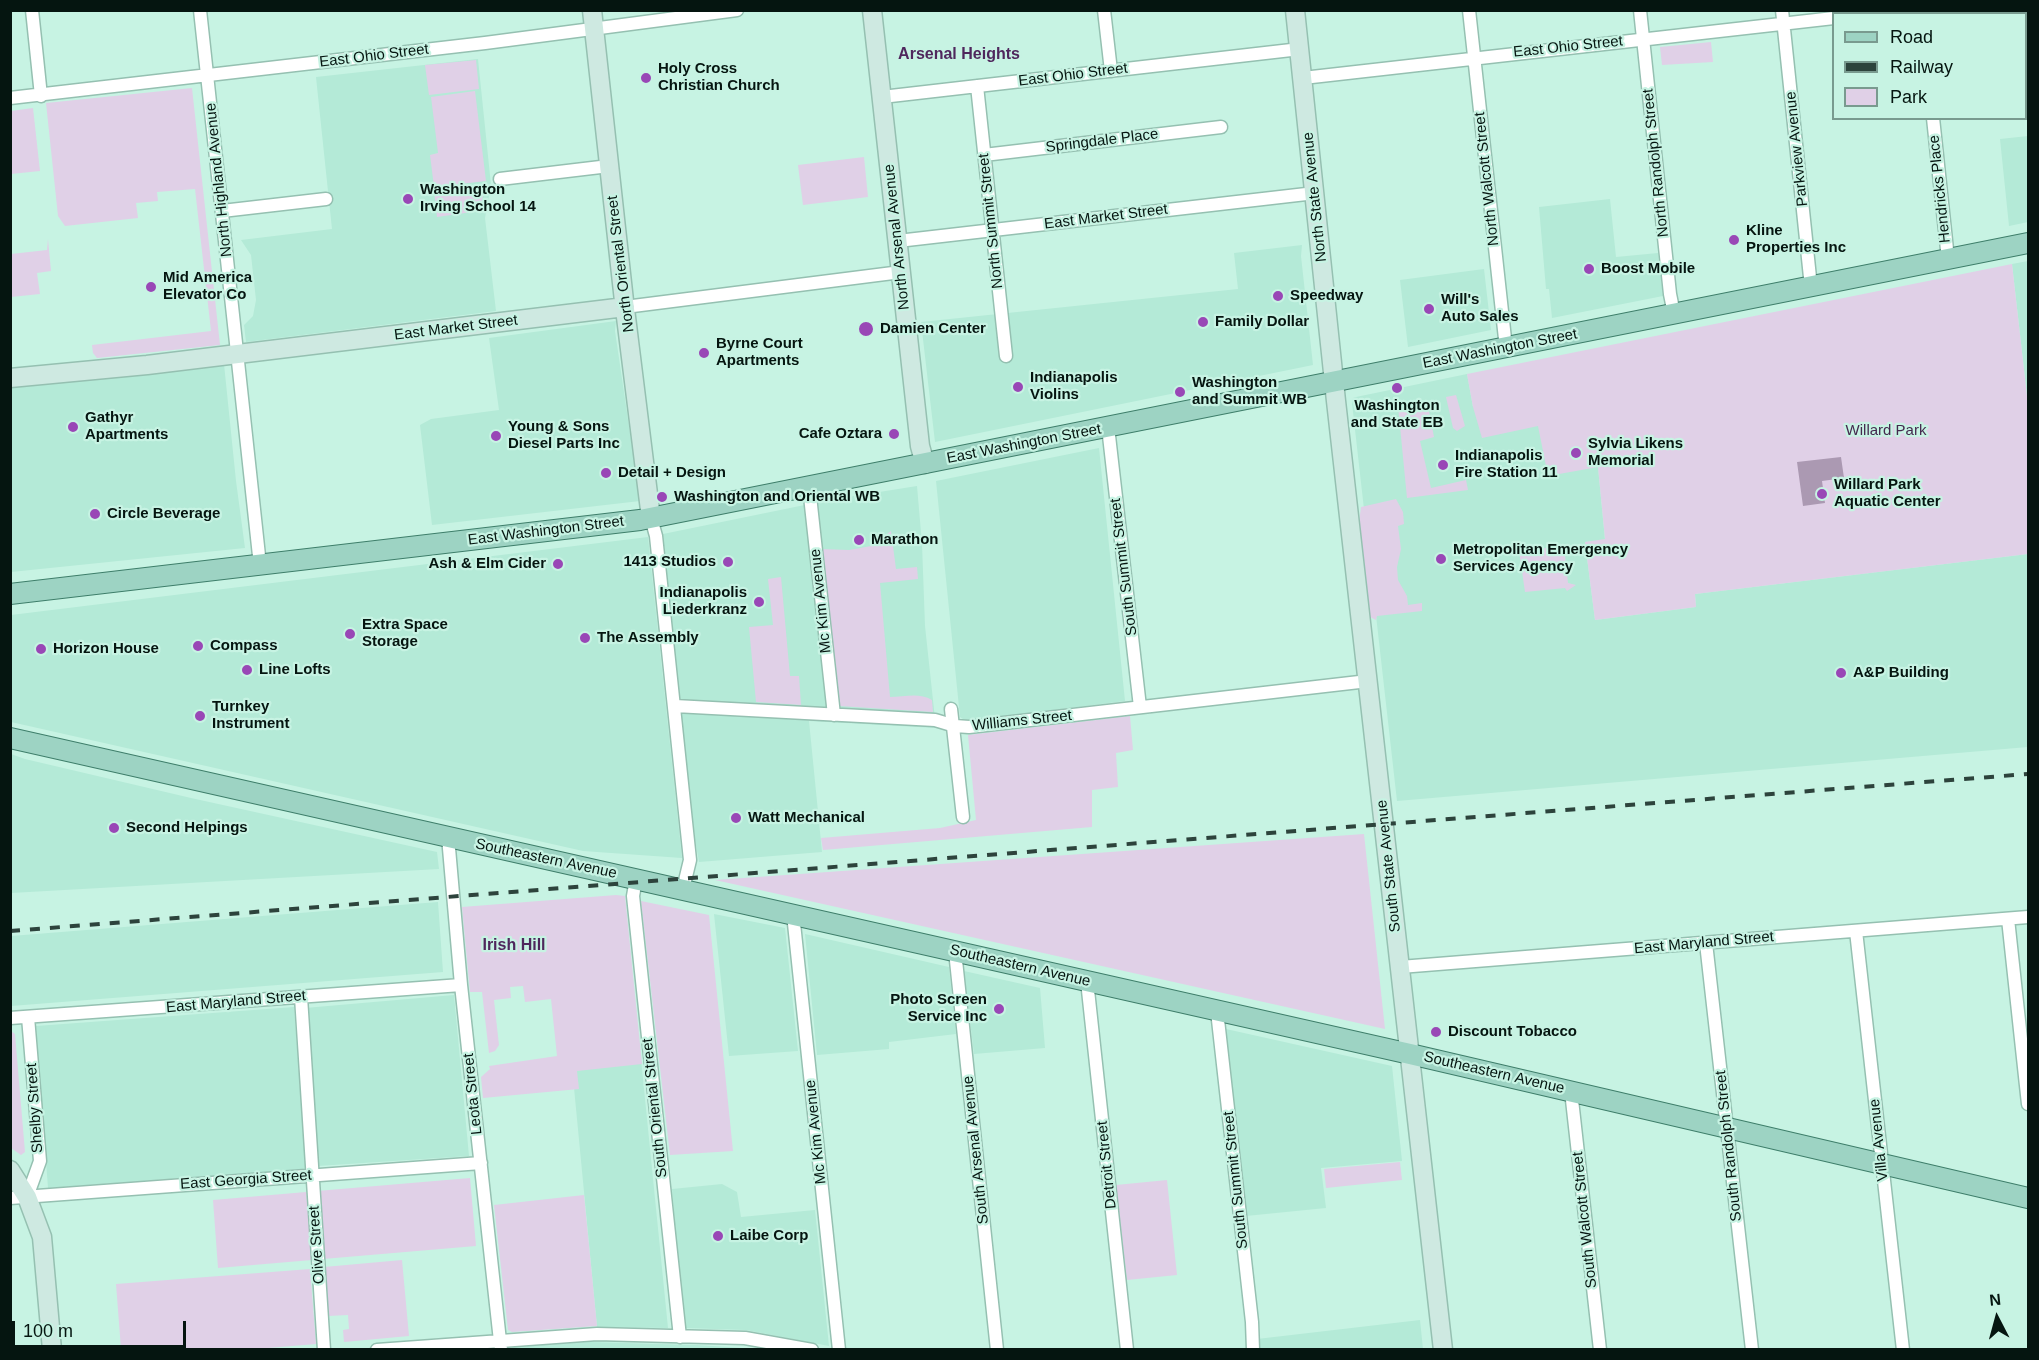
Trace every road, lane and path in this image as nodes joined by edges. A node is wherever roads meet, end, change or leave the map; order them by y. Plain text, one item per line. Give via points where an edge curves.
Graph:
1 (32, 10) edge
2 (200, 10) edge
3 (737, 10) edge
4 (872, 10) edge
5 (1104, 10) edge
6 (1295, 10) edge
7 (1468, 10) edge
8 (1641, 10) edge
9 (1783, 17) edge
10 (1832, 18) edge
11 (593, 20) edge
12 (1643, 39) junction
13 (1300, 49) junction
14 (1474, 58) junction
15 (1111, 71) junction
16 (207, 75) junction
17 (1303, 78) junction
18 (977, 86) junction
19 (41, 96) junction
20 (882, 97) junction
21 (10, 98) edge
22 (1933, 120) edge
23 (1221, 128) dead end
24 (984, 155) junction
25 (609, 166) junction
26 (500, 179) dead end
27 (1315, 193) junction
28 (326, 199) dead end
29 (222, 212) junction
30 (993, 230) junction
31 (897, 241) junction
32 (2028, 243) edge
33 (1948, 259) junction
34 (901, 272) junction
35 (1811, 287) junction
36 (625, 307) junction
37 (1674, 314) junction
38 (1506, 348) junction
39 (238, 353) junction
40 (1006, 356) dead end
41 (10, 378) edge
42 (1335, 383) junction
43 (1108, 427) junction
44 (924, 464) junction
45 (809, 487) junction
46 (651, 518) junction
47 (260, 565) junction
48 (10, 594) edge
49 (1368, 681) junction
50 (675, 706) junction
51 (1140, 707) junction
52 (951, 708) dead end
53 (834, 715) junction
54 (952, 725) junction
55 (10, 738) edge
56 (963, 817) dead end
57 (448, 837) junction
58 (636, 879) junction
59 (683, 890) junction
60 (793, 914) junction
61 (2028, 917) edge
62 (2008, 919) junction
63 (1856, 931) junction
64 (1706, 943) junction
65 (955, 951) junction
66 (1400, 967) junction
67 (1087, 981) junction
68 (461, 985) junction
69 (301, 997) junction
70 (1217, 1011) junction
71 (28, 1017) junction
72 (10, 1018) edge
73 (1410, 1054) junction
74 (1571, 1091) junction
75 (2028, 1104) edge
76 (1727, 1127) junction
77 (481, 1162) junction
78 (1882, 1164) junction
79 (10, 1170) edge
80 (312, 1175) junction
81 (19, 1197) edge
82 (2028, 1198) edge
83 (680, 1337) junction
84 (501, 1345) edge
85 (52, 1350) edge
86 (324, 1350) edge
87 (377, 1350) edge
88 (812, 1350) edge
89 (839, 1350) edge
90 (997, 1350) edge
91 (1127, 1350) edge
92 (1252, 1350) edge
93 (1443, 1350) edge
94 (1600, 1350) edge
95 (1752, 1350) edge
96 (1903, 1350) edge

1 - 19 street
2 - 16 street, North Highland Avenue
3 - 11 street, East Ohio Street
4 - 20 street, North Arsenal Avenue
5 - 15 street
6 - 13 street, North State Avenue
7 - 14 street, North Walcott Street
8 - 12 street, North Randolph Street
9 - 10 street, East Ohio Street
9 - 12 street, East Ohio Street
9 - 35 street, Parkview Avenue
11 - 16 street, East Ohio Street
11 - 25 street, North Oriental Street
12 - 14 street, East Ohio Street
12 - 37 street, North Randolph Street
13 - 15 street, East Ohio Street
13 - 17 street, North State Avenue
14 - 17 street, East Ohio Street
14 - 38 street, North Walcott Street
15 - 18 street, East Ohio Street
16 - 19 street, East Ohio Street
16 - 29 street, North Highland Avenue
17 - 27 street, North State Avenue
18 - 20 street, East Ohio Street
18 - 24 street, North Summit Street
19 - 21 street, East Ohio Street
20 - 31 street, North Arsenal Avenue
22 - 33 street, Hendricks Place
23 - 24 street, Springdale Place
24 - 30 street, North Summit Street
25 - 26 street
25 - 36 street, North Oriental Street
27 - 30 street, East Market Street
27 - 42 street, North State Avenue
28 - 29 street
29 - 39 street, North Highland Avenue
30 - 31 street, East Market Street
30 - 40 street, North Summit Street
31 - 34 street, North Arsenal Avenue
32 - 33 main road, East Washington Street
33 - 35 main road, East Washington Street
34 - 36 street, East Market Street
34 - 44 street, North Arsenal Avenue
35 - 37 main road, East Washington Street
36 - 39 street, East Market Street
36 - 46 street, North Oriental Street
37 - 38 main road, East Washington Street
38 - 42 main road, East Washington Street
39 - 41 street, East Market Street
39 - 47 street, North Highland Avenue
42 - 43 main road, East Washington Street
42 - 49 street, South State Avenue
43 - 44 main road, East Washington Street
43 - 51 street, South Summit Street
44 - 45 main road, East Washington Street
45 - 46 main road, East Washington Street
45 - 53 street, Mc Kim Avenue
46 - 47 main road, East Washington Street
46 - 50 street
47 - 48 main road, East Washington Street
49 - 51 street, Williams Street
49 - 66 street, South State Avenue
50 - 53 street, Williams Street
50 - 59 street via 690,860
51 - 54 street, Williams Street via 969,727
52 - 54 street
53 - 54 street, Williams Street via 935,720
54 - 56 street
55 - 57 main road, Southeastern Avenue
57 - 58 main road, Southeastern Avenue
57 - 68 street, Leota Street
58 - 59 main road, Southeastern Avenue
58 - 83 street, South Oriental Street via 633,896
59 - 60 main road, Southeastern Avenue
60 - 65 main road, Southeastern Avenue
60 - 89 street, Mc Kim Avenue
61 - 62 street, East Maryland Street
62 - 63 street, East Maryland Street
62 - 75 street
63 - 64 street, East Maryland Street
63 - 78 street, Villa Avenue
64 - 66 street, East Maryland Street
64 - 76 street, South Randolph Street
65 - 67 main road, Southeastern Avenue
65 - 90 street, South Arsenal Avenue
66 - 73 street, South State Avenue
67 - 70 main road, Southeastern Avenue
67 - 91 street, Detroit Street
68 - 69 street, East Maryland Street
68 - 77 street, Leota Street
69 - 71 street, East Maryland Street
69 - 80 street, Olive Street
70 - 73 main road, Southeastern Avenue
70 - 92 street, South Summit Street
71 - 72 street, East Maryland Street
71 - 81 street, Shelby Street via 39,1161
73 - 74 main road, Southeastern Avenue
73 - 93 street, South State Avenue
74 - 76 main road, Southeastern Avenue
74 - 94 street, South Walcott Street
76 - 78 main road, Southeastern Avenue
76 - 95 street, South Randolph Street
77 - 80 street, East Georgia Street
77 - 84 street, Leota Street
78 - 82 main road, Southeastern Avenue
78 - 96 street, Villa Avenue
79 - 81 street
80 - 81 street, East Georgia Street
80 - 86 street, Olive Street
81 - 85 street via 37,1219 43,1243
83 - 84 street via 585,1335
83 - 88 street via 745,1338
84 - 87 street

